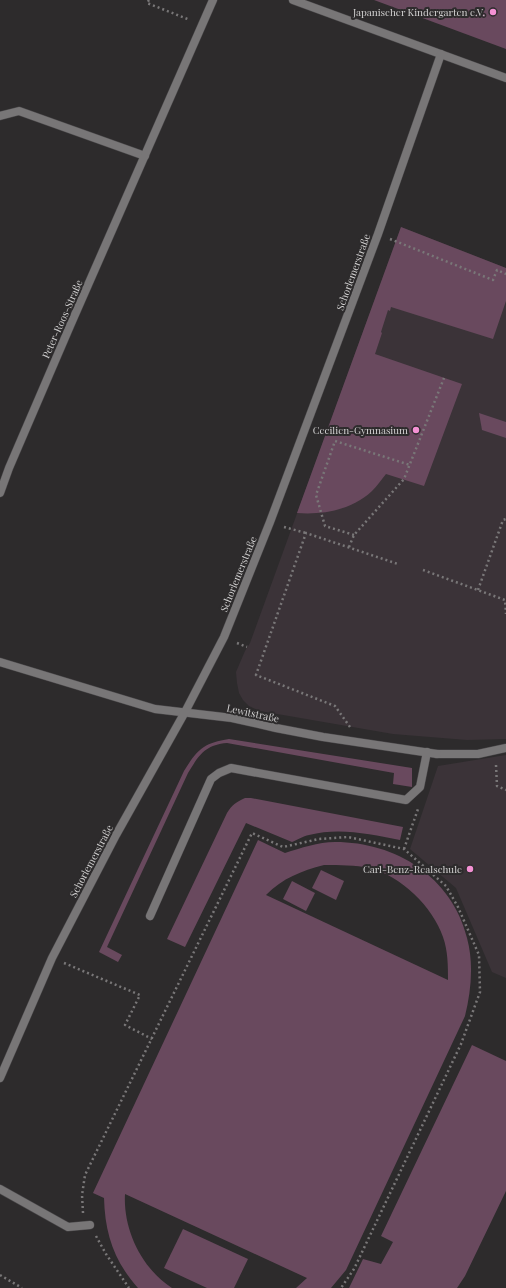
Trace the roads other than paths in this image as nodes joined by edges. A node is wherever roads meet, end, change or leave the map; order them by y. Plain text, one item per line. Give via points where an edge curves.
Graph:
1 (213, 0) edge
2 (292, 0) edge
3 (312, 3) edge
4 (441, 54) junction
5 (506, 78) edge
6 (0, 116) edge
7 (145, 156) junction
8 (0, 493) edge
9 (0, 662) edge
10 (185, 712) junction
11 (506, 748) edge
12 (427, 752) junction
13 (150, 916) dead end
14 (0, 1078) edge
15 (0, 1189) edge
16 (90, 1225) road end

1 - 7 street, Peter-Roos-Straße
2 - 3 street
3 - 4 street
4 - 5 street
4 - 10 street, Schorlemerstraße via 378,234 270,522 224,637
6 - 7 street via 19,111
7 - 8 street, Peter-Roos-Straße
9 - 10 street, Lewitstraße via 156,709
10 - 12 street, Lewitstraße
10 - 14 street, Schorlemerstraße via 52,958
11 - 12 street, Lewitstraße via 478,754
12 - 13 street via 420,787 406,800 231,768 219,773 211,779
15 - 16 street via 68,1227

